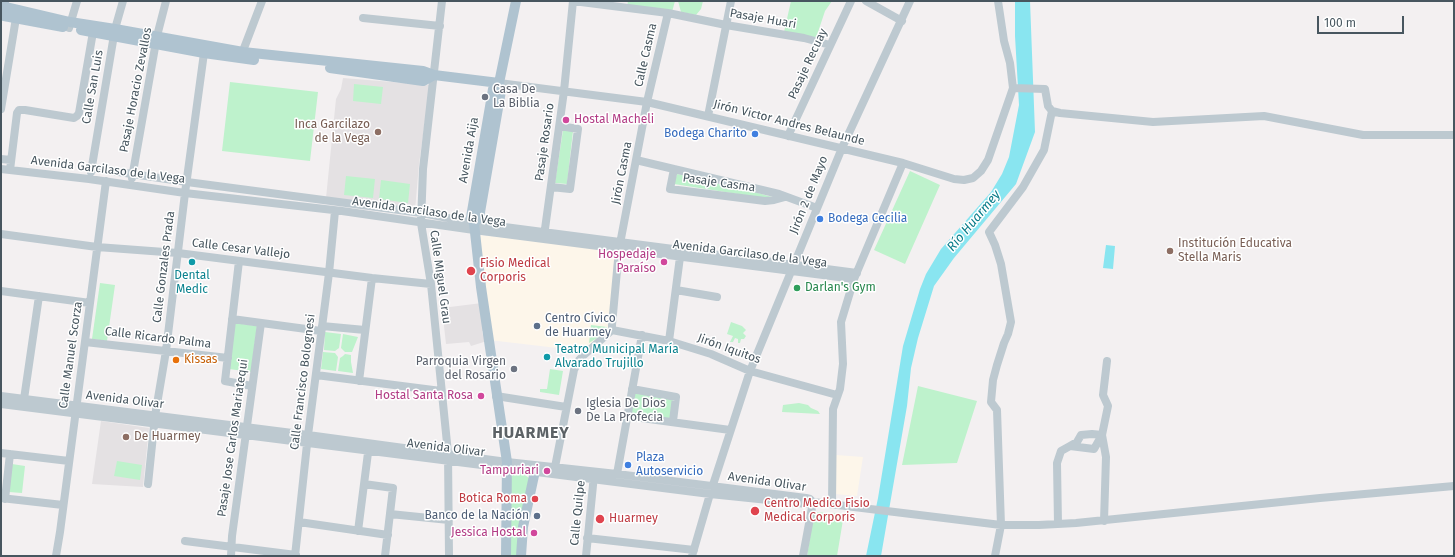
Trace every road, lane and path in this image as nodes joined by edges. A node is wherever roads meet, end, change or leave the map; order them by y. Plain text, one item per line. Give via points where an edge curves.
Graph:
1 (5, 1) edge
2 (77, 1) edge
3 (123, 1) edge
4 (166, 1) edge
5 (262, 1) edge
6 (442, 1) edge
7 (516, 1) edge
8 (573, 1) edge
9 (731, 1) edge
10 (851, 1) edge
11 (866, 1) edge
12 (910, 1) edge
13 (998, 1) edge
14 (2, 6) edge
15 (668, 13) junction
16 (16, 18) junction
17 (363, 18) dead end
18 (902, 21) junction
19 (70, 25) junction
20 (726, 25) junction
21 (440, 26) junction
22 (93, 32) junction
23 (115, 33) junction
24 (156, 40) junction
25 (830, 45) junction
26 (204, 53) junction
27 (241, 55) junction
28 (434, 75) junction
29 (499, 83) junction
30 (1013, 88) junction
31 (564, 91) junction
32 (647, 102) junction
33 (1, 109) edge
34 (1052, 111) junction
35 (708, 116) junction
36 (560, 126) junction
37 (1454, 134) edge
38 (788, 136) junction
39 (842, 148) junction
40 (1, 159) edge
41 (11, 160) junction
42 (636, 160) junction
43 (903, 163) junction
44 (91, 168) junction
45 (674, 168) junction
46 (1, 169) edge
47 (10, 170) junction
48 (132, 174) junction
49 (89, 179) junction
50 (106, 181) junction
51 (187, 182) junction
52 (130, 184) junction
53 (551, 187) junction
54 (185, 193) junction
55 (785, 197) junction
56 (817, 208) junction
57 (334, 211) junction
58 (422, 213) junction
59 (421, 223) junction
60 (474, 227) junction
61 (1, 234) edge
62 (544, 236) junction
63 (620, 246) junction
64 (97, 247) junction
65 (178, 253) junction
66 (680, 257) junction
67 (239, 261) junction
68 (793, 268) junction
69 (329, 273) junction
70 (856, 276) junction
71 (372, 278) junction
72 (431, 284) junction
73 (676, 290) junction
74 (1, 291) edge
75 (39, 296) junction
76 (717, 297) dead end
77 (90, 303) junction
78 (232, 319) junction
79 (260, 323) junction
80 (321, 328) junction
81 (365, 330) junction
82 (612, 330) junction
83 (642, 335) junction
84 (669, 341) junction
85 (85, 342) junction
86 (166, 351) junction
87 (228, 358) junction
88 (1107, 361) dead end
89 (750, 370) junction
90 (316, 375) junction
91 (359, 381) junction
92 (252, 386) junction
93 (632, 390) junction
94 (441, 391) junction
95 (1, 396) edge
96 (496, 396) junction
97 (837, 396) junction
98 (24, 399) junction
99 (1, 404) edge
100 (566, 407) junction
101 (76, 410) junction
102 (627, 416) junction
103 (155, 420) junction
104 (673, 422) junction
105 (730, 430) junction
106 (246, 431) junction
107 (1102, 435) junction
108 (308, 438) junction
109 (369, 446) junction
110 (1070, 446) junction
111 (5, 454) edge
112 (448, 457) junction
113 (69, 460) junction
114 (507, 465) junction
115 (535, 471) junction
116 (554, 471) junction
117 (617, 474) junction
118 (594, 475) junction
119 (148, 484) dead end
120 (364, 484) junction
121 (1454, 486) edge
122 (711, 490) junction
123 (3, 498) edge
124 (813, 502) junction
125 (832, 504) junction
126 (63, 505) junction
127 (390, 514) junction
128 (449, 520) junction
129 (1104, 521) junction
130 (299, 522) junction
131 (1058, 524) junction
132 (1002, 525) junction
133 (358, 531) junction
134 (388, 535) junction
135 (587, 538) junction
136 (185, 541) dead end
137 (231, 552) edge
138 (693, 553) edge
139 (295, 555) edge
140 (56, 556) edge
141 (385, 556) edge
142 (449, 556) edge
143 (506, 556) edge
144 (521, 556) edge
145 (586, 556) edge
146 (802, 556) edge
147 (995, 556) edge

1 - 14 main road
2 - 19 street
3 - 23 street, Calle San Luis
4 - 24 street, Pasaje Horacio Zevallos
5 - 27 street
6 - 21 street, Calle MIguel Grau
7 - 29 main road, Avenida Aija
8 - 15 street, Pasaje Huari
8 - 31 street, Pasaje Rosario
9 - 20 street
10 - 25 street, Pasaje Recuay
11 - 18 street
12 - 18 street, Jirón 2 de Mayo
13 - 30 street
14 - 16 main road via 4,16
14 - 19 main road
15 - 20 street, Pasaje Huari
15 - 32 street, Calle Casma
16 - 19 main road
16 - 33 street
17 - 21 street
18 - 39 street, Jirón 2 de Mayo
19 - 22 main road
19 - 23 main road
20 - 25 street, Pasaje Huari
20 - 35 street
21 - 28 street, Calle MIguel Grau
22 - 23 main road
22 - 41 street via 79,113 74,118 19,110
23 - 24 main road
23 - 44 street, Calle San Luis
24 - 26 main road
24 - 27 main road
24 - 48 street, Pasaje Horacio Zevallos
25 - 38 street, Pasaje Recuay
26 - 27 main road
26 - 51 street, Calle Gonzales Prada
27 - 28 main road via 423,71
28 - 29 main road
28 - 58 street, Calle MIguel Grau via 423,169
29 - 31 street, Jirón Victor Andres Belaunde
29 - 60 main road, Avenida Aija via 493,89 471,217
30 - 34 street via 1045,89 1048,106
30 - 43 street, Jirón Victor Andres Belaunde via 988,160 973,178 954,179
31 - 32 street, Jirón Victor Andres Belaunde
31 - 36 street, Pasaje Rosario
32 - 35 street, Jirón Victor Andres Belaunde
32 - 42 street, Jirón Casma
34 - 37 street via 1153,122 1264,116 1363,135
34 - 132 street via 1044,150 1023,187 989,232 1001,264 1011,322 993,380 991,402 997,410
35 - 38 street, Jirón Victor Andres Belaunde
36 - 53 street, Pasaje Rosario
36 - 53 street via 578,129 570,189
38 - 39 street, Jirón Victor Andres Belaunde
39 - 43 street, Jirón Victor Andres Belaunde
39 - 56 street, Jirón 2 de Mayo
40 - 41 street
41 - 47 street
42 - 45 street, Pasaje Casma
42 - 63 street, Jirón Casma
43 - 70 street
44 - 48 street, Avenida Garcilaso de la Vega
44 - 49 street, Calle San Luis
45 - 55 street, Pasaje Casma
45 - 55 street, Pasaje Casma via 670,189 765,201
46 - 47 street, Avenida Garcilaso de la Vega
47 - 49 street, Avenida Garcilaso de la Vega
48 - 51 street, Avenida Garcilaso de la Vega
48 - 52 street, Pasaje Horacio Zevallos
49 - 50 street, Avenida Garcilaso de la Vega
50 - 52 street, Avenida Garcilaso de la Vega
50 - 64 street, Calle Manuel Scorza
51 - 54 street, Calle Gonzales Prada
51 - 58 street, Avenida Garcilaso de la Vega
52 - 54 street, Avenida Garcilaso de la Vega
53 - 62 street, Pasaje Rosario
54 - 57 street, Avenida Garcilaso de la Vega
54 - 65 street, Calle Gonzales Prada
55 - 56 street, Pasaje Casma
56 - 68 street, Jirón 2 de Mayo
57 - 59 street, Avenida Garcilaso de la Vega
57 - 69 street, Calle Francisco Bolognesi
58 - 59 street, Calle MIguel Grau
58 - 60 street, Avenida Garcilaso de la Vega
59 - 60 street, Avenida Garcilaso de la Vega
59 - 72 street, Calle MIguel Grau
60 - 62 street, Avenida Garcilaso de la Vega
60 - 96 main road, Avenida Aija
61 - 64 street, Calle Cesar Vallejo
62 - 63 street, Avenida Garcilaso de la Vega
63 - 66 street, Avenida Garcilaso de la Vega
63 - 68 street, Avenida Garcilaso de la Vega
63 - 82 street, Jirón Casma
64 - 65 street, Calle Cesar Vallejo
64 - 77 street, Calle Manuel Scorza
65 - 67 street, Calle Cesar Vallejo
65 - 86 street, Calle Gonzales Prada
66 - 68 street, Avenida Garcilaso de la Vega
66 - 73 street
67 - 69 street, Calle Cesar Vallejo
67 - 78 street, Pasaje Jose Carlos Mariatequi
68 - 70 street, Avenida Garcilaso de la Vega
68 - 89 street, Jirón 2 de Mayo
69 - 71 street, Calle Cesar Vallejo
69 - 80 street, Calle Francisco Bolognesi
70 - 97 street via 841,322 843,364
71 - 72 street, Calle Cesar Vallejo
71 - 81 street
72 - 94 street, Calle MIguel Grau
73 - 76 street
73 - 84 street
74 - 75 street
75 - 77 street
75 - 98 street
77 - 85 street, Calle Manuel Scorza
78 - 79 street
78 - 87 street, Pasaje Jose Carlos Mariatequi
79 - 80 street
79 - 92 street, Pasaje Jose Carlos Mariatequi
80 - 81 street
80 - 90 street, Calle Francisco Bolognesi
81 - 91 street
82 - 83 street, Jirón Iquitos
82 - 100 street via 579,360 574,370
83 - 84 street, Jirón Iquitos
83 - 93 street
84 - 89 street, Jirón Iquitos
85 - 86 street, Calle Ricardo Palma
85 - 101 street, Calle Manuel Scorza
86 - 87 street, Calle Ricardo Palma
86 - 103 street, Calle Gonzales Prada
87 - 92 street, Pasaje Jose Carlos Mariatequi via 225,381
88 - 107 street via 1103,395 1108,406
89 - 97 street, Jirón Iquitos
89 - 105 street, Jirón 2 de Mayo
90 - 91 street
90 - 108 street, Calle Francisco Bolognesi
91 - 94 street
92 - 106 street, Pasaje Jose Carlos Mariatequi
93 - 102 street
93 - 104 street via 676,397
94 - 112 street, Calle MIguel Grau
95 - 98 street, Avenida Olivar
96 - 100 street
96 - 114 main road, Avenida Aija
97 - 125 street via 833,409
98 - 101 street, Avenida Olivar
99 - 101 street, Avenida Olivar
100 - 116 street
101 - 103 street, Avenida Olivar
101 - 113 street, Calle Manuel Scorza
102 - 104 street
102 - 117 street
103 - 106 street, Avenida Olivar
103 - 119 street, Calle Gonzales Prada
104 - 105 street
105 - 122 street, Jirón 2 de Mayo
106 - 108 street, Avenida Olivar
106 - 137 street, Pasaje Jose Carlos Mariatequi
107 - 110 street via 1080,435 1077,442
107 - 110 street via 1094,449
107 - 129 street via 1106,457
108 - 109 street, Avenida Olivar
108 - 130 street, Calle Francisco Bolognesi
109 - 112 street, Avenida Olivar
109 - 120 street
110 - 131 street via 1061,450 1057,463
111 - 113 street
111 - 123 street
112 - 114 street, Avenida Olivar
112 - 128 street, Calle MIguel Grau
113 - 126 street, Calle Manuel Scorza
114 - 115 street, Avenida Olivar
114 - 116 street, Avenida Olivar
114 - 143 main road, Avenida Aija
115 - 116 street, Avenida Olivar
115 - 144 main road via 523,527
116 - 118 street, Avenida Olivar
117 - 118 street, Avenida Olivar
117 - 122 street, Avenida Olivar
118 - 122 street, Avenida Olivar
118 - 135 street, Calle Quilpe
120 - 127 street via 394,488
120 - 133 street
121 - 129 street, Avenida Olivar
122 - 124 street, Avenida Olivar via 806,498
122 - 138 street, Jirón 2 de Mayo
123 - 126 street
124 - 125 street, Avenida Olivar
124 - 146 street
125 - 132 street, Avenida Olivar
126 - 140 street, Calle Manuel Scorza
127 - 128 street
127 - 134 street
128 - 142 street, Calle MIguel Grau
129 - 131 street, Avenida Olivar
130 - 133 street
130 - 139 street, Calle Francisco Bolognesi
131 - 132 street, Avenida Olivar
132 - 147 street
133 - 134 street
134 - 141 street
135 - 138 street
135 - 145 street, Calle Quilpe
136 - 137 street
137 - 139 street

